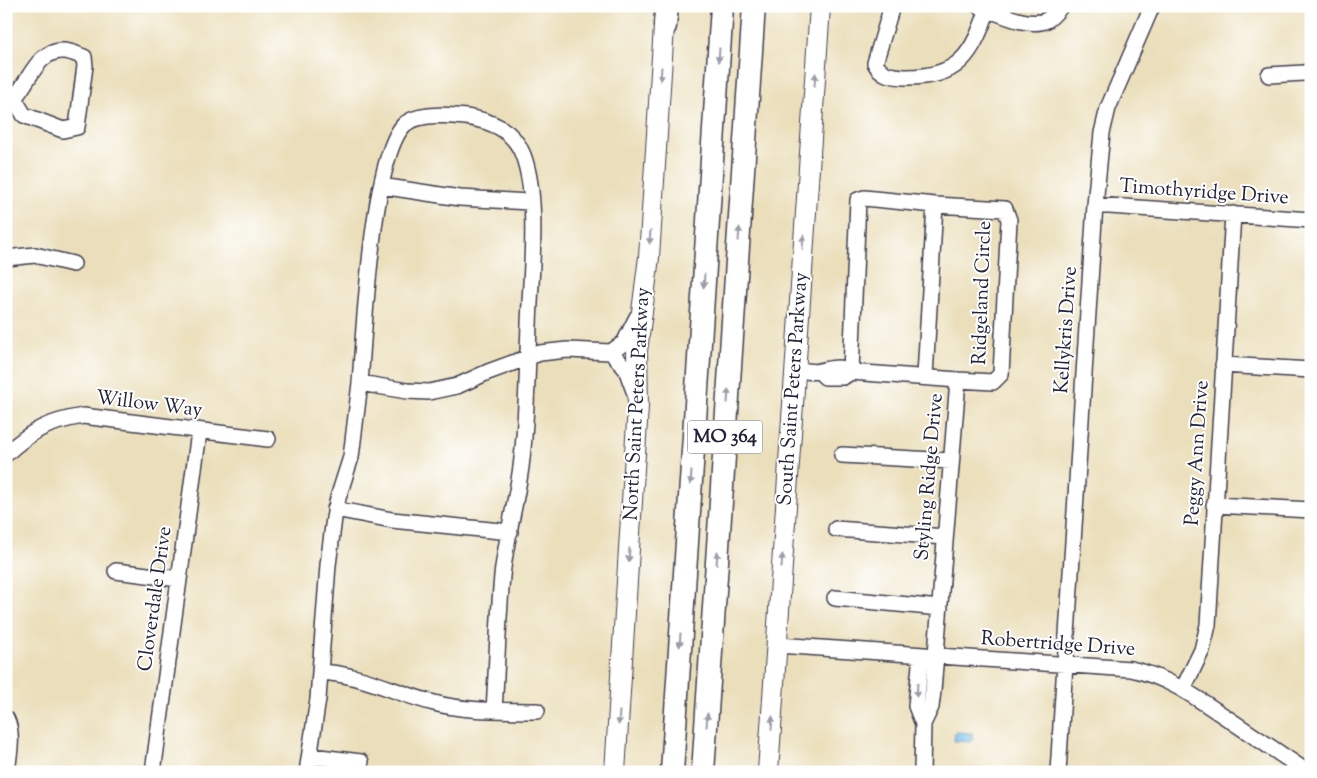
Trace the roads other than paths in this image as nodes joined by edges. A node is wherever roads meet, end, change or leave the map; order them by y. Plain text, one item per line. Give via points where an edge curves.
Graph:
1 (722, 6) edge
2 (754, 6) edge
3 (770, 6) edge
4 (820, 6) edge
5 (892, 6) edge
6 (1152, 6) edge
7 (986, 7) edge
8 (1057, 7) edge
9 (666, 13) edge
10 (1311, 71) edge
11 (1269, 75) dead end
12 (10, 97) edge
13 (748, 106) junction
14 (381, 186) junction
15 (530, 202) junction
16 (935, 205) junction
17 (1095, 205) junction
18 (1233, 214) junction
19 (1311, 220) edge
20 (6, 258) edge
21 (73, 264) dead end
22 (641, 307) junction
23 (611, 352) junction
24 (527, 358) junction
25 (1223, 365) junction
26 (795, 370) junction
27 (1311, 370) edge
28 (851, 372) junction
29 (926, 376) junction
30 (958, 380) junction
31 (360, 383) junction
32 (637, 397) junction
33 (199, 432) junction
34 (268, 439) dead end
35 (6, 454) edge
36 (842, 455) dead end
37 (951, 461) junction
38 (1214, 505) junction
39 (336, 509) junction
40 (1311, 510) edge
41 (836, 529) dead end
42 (510, 532) junction
43 (945, 537) junction
44 (116, 571) dead end
45 (179, 578) junction
46 (835, 598) dead end
47 (940, 608) junction
48 (777, 645) junction
49 (928, 655) junction
50 (1065, 665) junction
51 (320, 672) junction
52 (1183, 689) junction
53 (494, 710) junction
54 (537, 711) dead end
55 (6, 718) edge
56 (311, 756) junction
57 (361, 762) dead end
58 (703, 771) edge
59 (7, 772) edge
60 (153, 772) edge
61 (307, 772) edge
62 (615, 772) edge
63 (672, 772) edge
64 (768, 772) edge
65 (922, 772) edge
66 (1058, 772) edge
67 (1306, 772) edge

1 -> 63 highway, MO 364
2 - 13 highway, MO 364
3 - 13 highway
26 -> 4 main road, South Saint Peters Parkway
5 - 7 street via 875,63 879,71 894,76 924,77 939,74 970,51
6 - 17 street, Kellykris Drive via 1108,108 1102,133
7 - 8 street via 1037,23 1048,20
9 -> 22 main road, North Saint Peters Parkway via 649,257
10 - 11 street
12 - 12 street via 24,88 33,68 50,55 64,51 84,57 77,127 63,130 24,115
58 -> 13 highway, MO 364
14 - 15 street via 460,198
14 - 15 street via 394,143 404,125 430,117 461,116 498,125 512,136 523,155
14 - 31 street via 371,246
15 - 24 street via 533,234
16 - 28 street, Ridgeland Circle via 858,200
16 - 29 street
16 - 30 street, Ridgeland Circle via 999,208 1008,214 1001,374 993,382
17 - 18 street, Timothyridge Drive
17 - 50 street, Kellykris Drive
18 - 19 street, Timothyridge Drive
18 - 25 street, Peggy Ann Drive
20 - 21 street via 35,255
22 - 23 street via 624,343
22 - 32 main road, North Saint Peters Parkway
23 - 24 street via 567,350
23 - 32 street via 626,368
24 - 31 street via 456,386 429,392
24 - 42 street via 521,465
25 - 27 street
25 - 38 street, Peggy Ann Drive
26 - 28 street, Styling Ridge Drive via 844,368
48 -> 26 main road, South Saint Peters Parkway
28 - 29 street, Styling Ridge Drive
29 - 30 street, Styling Ridge Drive
30 - 37 street, Styling Ridge Drive
31 - 39 street via 351,457
32 -> 62 main road, North Saint Peters Parkway
33 - 34 street, Willow Way
33 - 35 street, Willow Way via 82,416 40,427
33 - 45 street, Cloverdale Drive
36 - 37 street
37 - 43 street, Styling Ridge Drive
38 - 40 street
38 - 52 street, Peggy Ann Drive via 1206,638
39 - 42 street via 392,520
39 - 51 street
41 - 43 street
42 - 53 street via 502,574
43 - 47 street, Styling Ridge Drive
44 - 45 street
45 - 60 street, Cloverdale Drive
46 - 47 street
47 - 49 street, Styling Ridge Drive
48 - 49 street, Robertridge Drive
64 -> 48 main road, South Saint Peters Parkway
49 - 50 street, Robertridge Drive
49 - 65 street, Styling Ridge Drive via 931,707 922,724
50 - 52 street, Robertridge Drive via 1131,669 1155,674
50 - 66 street, Kellykris Drive
51 - 53 street via 357,676 446,706
51 - 56 street
52 - 67 street, Robertridge Drive
53 - 54 street
55 - 59 street via 10,725
56 - 57 street
56 - 61 street

